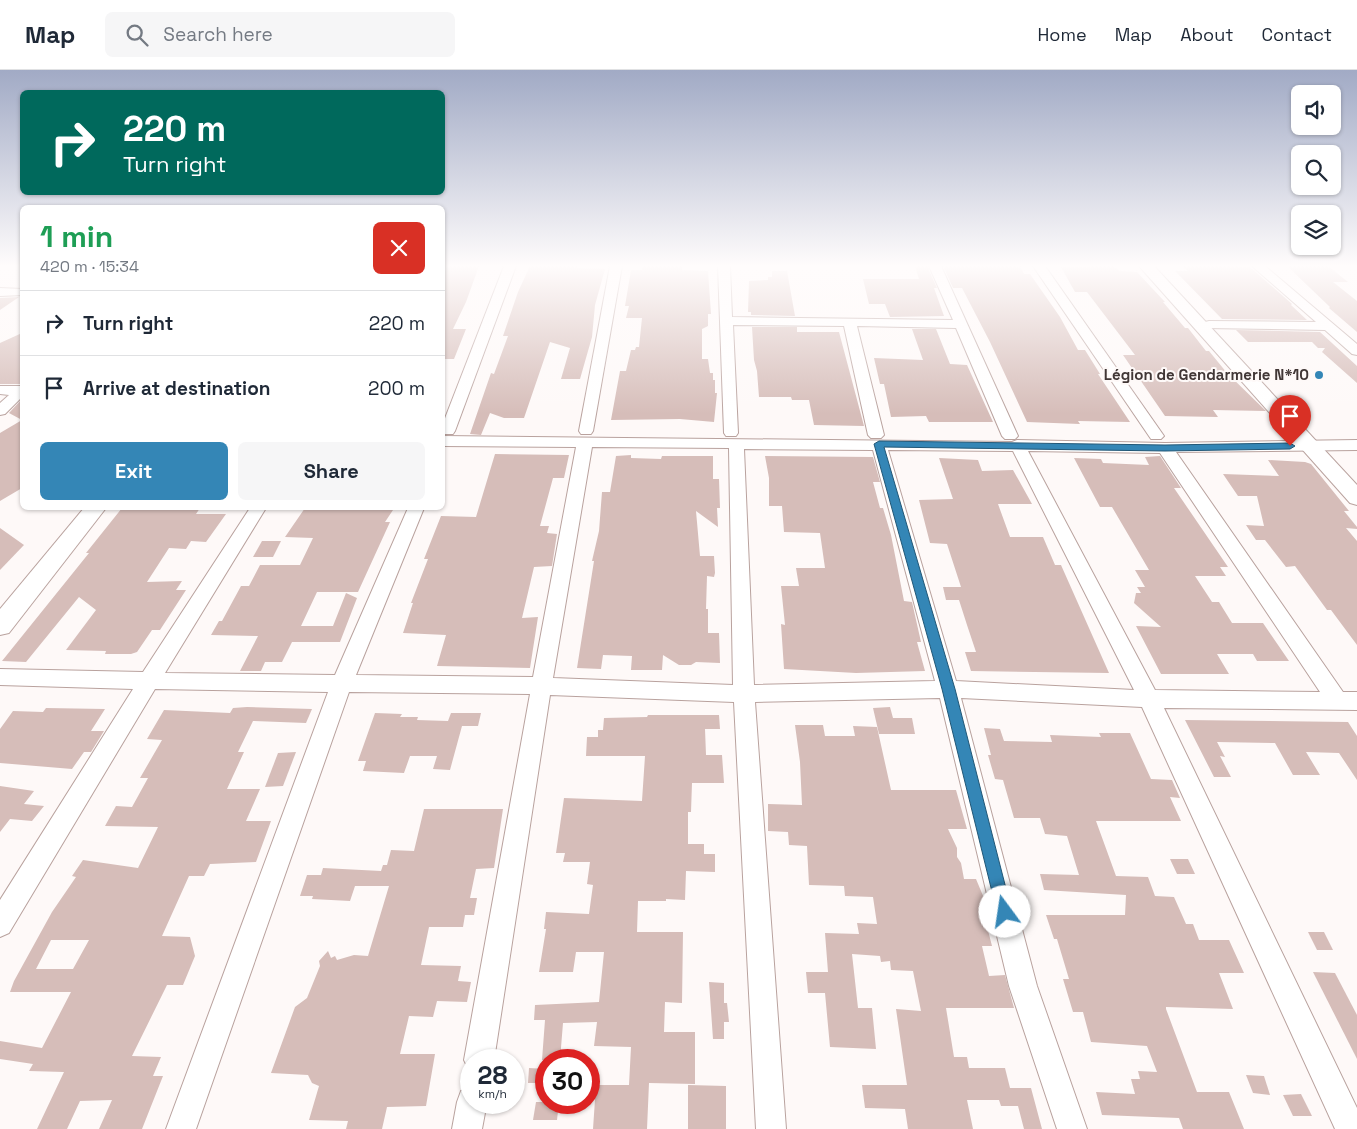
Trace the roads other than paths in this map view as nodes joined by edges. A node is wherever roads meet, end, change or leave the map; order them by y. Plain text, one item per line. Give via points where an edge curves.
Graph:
1 (491, 315) edge
2 (607, 315) edge
3 (726, 315) edge
4 (955, 315) edge
5 (1073, 315) edge
6 (1193, 315) edge
7 (1200, 315) edge
8 (1316, 315) edge
9 (726, 321) junction
10 (850, 323) junction
11 (959, 324) junction
12 (1209, 325) junction
13 (1329, 326) junction
14 (1357, 351) edge
15 (0, 390) edge
16 (20, 390) edge
17 (20, 392) edge
18 (0, 411) edge
19 (445, 435) edge
20 (585, 436) junction
21 (1357, 436) edge
22 (445, 438) edge
23 (734, 438) junction
24 (877, 439) junction
25 (1310, 440) junction
26 (1014, 441) junction
27 (1160, 442) junction
28 (1357, 445) edge
29 (1357, 483) edge
30 (1357, 498) edge
31 (78, 510) edge
32 (93, 510) edge
33 (257, 510) edge
34 (415, 510) edge
35 (0, 602) edge
36 (0, 626) edge
37 (0, 676) edge
38 (148, 681) junction
39 (342, 683) junction
40 (541, 686) junction
41 (948, 689) junction
42 (744, 694) junction
43 (1149, 699) junction
44 (1347, 700) edge
45 (0, 924) edge
46 (481, 1049) edge
47 (470, 1114) edge
48 (181, 1129) edge
49 (467, 1129) edge
50 (771, 1129) edge
51 (1072, 1129) edge
52 (1351, 1129) edge

1 - 19 street
2 - 20 street
3 - 9 street
4 - 11 street
5 - 27 street
6 - 25 street
7 - 12 street
8 - 13 street
9 - 10 street
9 - 23 street
10 - 11 street
10 - 24 street
11 - 26 street
12 - 13 street
12 - 25 street
13 - 14 street
15 - 16 street
17 - 18 street
20 - 22 street
20 - 23 street
20 - 40 street
21 - 25 street
23 - 24 street
23 - 42 street
24 - 26 street
24 - 41 street
25 - 27 street
25 - 28 street
25 - 29 street
25 - 30 street
26 - 27 street
26 - 43 street
27 - 44 street
31 - 35 street
32 - 36 street
33 - 38 street
34 - 39 street
37 - 38 street
38 - 39 street
38 - 45 street
39 - 40 street
39 - 48 street
40 - 42 street
40 - 46 street
41 - 42 street
41 - 43 street
41 - 51 street via 1024,986
42 - 50 street
43 - 44 street
43 - 52 street
47 - 49 street

